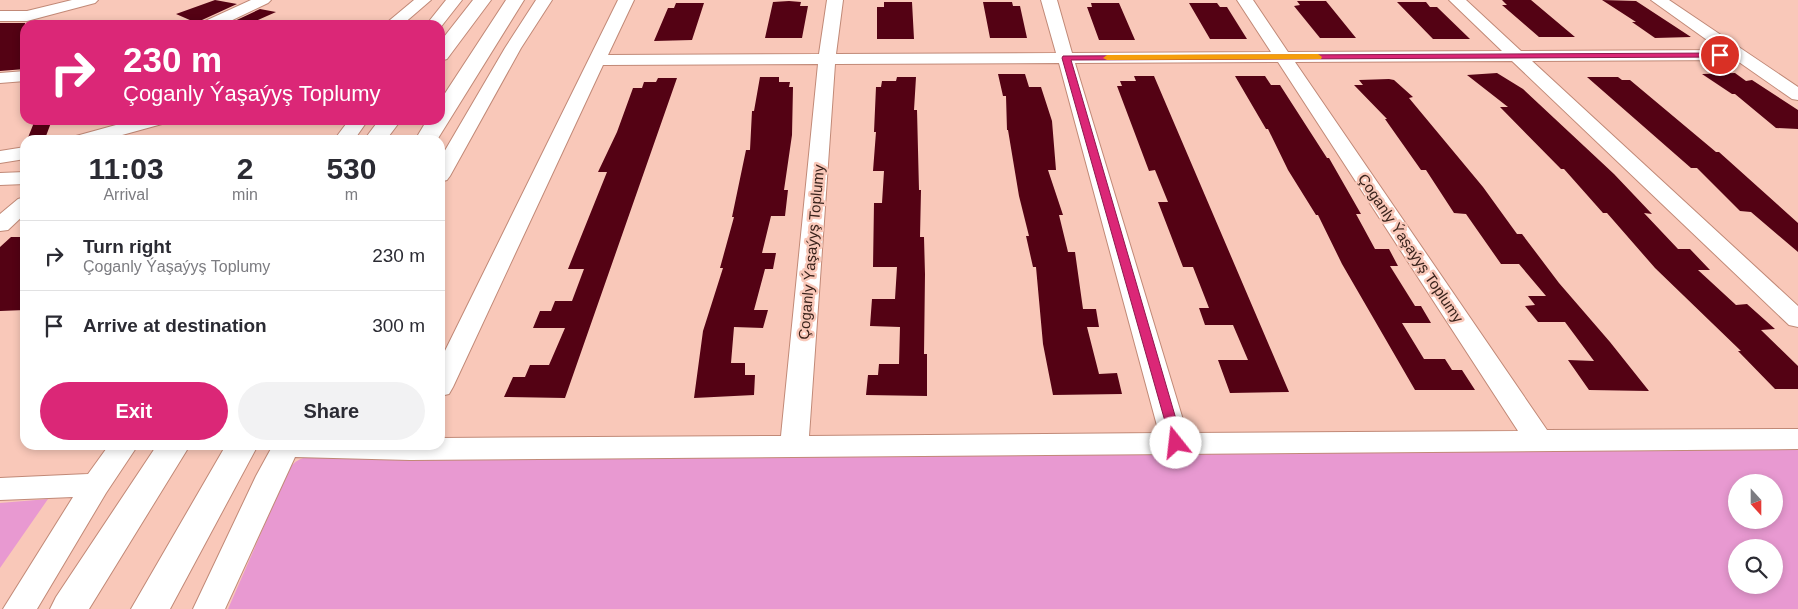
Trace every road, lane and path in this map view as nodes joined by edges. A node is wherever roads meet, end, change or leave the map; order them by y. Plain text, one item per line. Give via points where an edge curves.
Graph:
1 (90, 0) edge
2 (263, 0) edge
3 (422, 0) edge
4 (454, 0) edge
5 (482, 0) edge
6 (515, 0) edge
7 (544, 0) edge
8 (626, 0) edge
9 (835, 0) edge
10 (1049, 0) edge
11 (1245, 0) edge
12 (1457, 0) edge
13 (1659, 0) edge
14 (0, 16) edge
15 (220, 20) edge
16 (398, 20) edge
17 (438, 20) edge
18 (445, 48) edge
19 (1739, 55) junction
20 (1516, 56) junction
21 (1283, 57) junction
22 (1066, 58) junction
23 (827, 59) junction
24 (598, 60) junction
25 (20, 76) edge
26 (0, 78) edge
27 (1798, 95) edge
28 (445, 110) edge
29 (138, 125) edge
30 (104, 135) edge
31 (20, 154) edge
32 (0, 157) edge
33 (445, 167) edge
34 (20, 178) edge
35 (0, 179) edge
36 (20, 207) edge
37 (0, 225) edge
38 (1798, 319) edge
39 (445, 377) edge
40 (1798, 439) edge
41 (1538, 440) junction
42 (1176, 443) junction
43 (794, 446) junction
44 (445, 447) edge
45 (120, 450) edge
46 (171, 450) edge
47 (239, 450) edge
48 (285, 450) edge
49 (96, 485) junction
50 (0, 489) edge
51 (19, 609) edge
52 (69, 609) edge
53 (150, 609) edge
54 (209, 609) edge

1 - 14 street via 27,16
2 - 15 street
3 - 16 street
4 - 17 street
5 - 18 main road
6 - 28 main road
7 - 33 street
8 - 24 street
9 - 23 street, Çoganly Ýaşaýyş Toplumy
10 - 22 street
11 - 21 street, Çoganly Ýaşaýyş Toplumy
12 - 20 street
13 - 19 street
19 - 20 street
19 - 27 street
20 - 21 street
20 - 38 street
21 - 22 street
21 - 41 street, Çoganly Ýaşaýyş Toplumy
22 - 23 street
22 - 42 street
23 - 24 street
23 - 43 street, Çoganly Ýaşaýyş Toplumy
24 - 39 street
25 - 26 street
29 - 30 street
31 - 32 street
34 - 35 street
36 - 37 street
40 - 41 street
41 - 42 street
42 - 43 street
43 - 44 street
45 - 49 street
46 - 52 main road
47 - 53 main road
48 - 54 street
49 - 50 street
49 - 51 street

